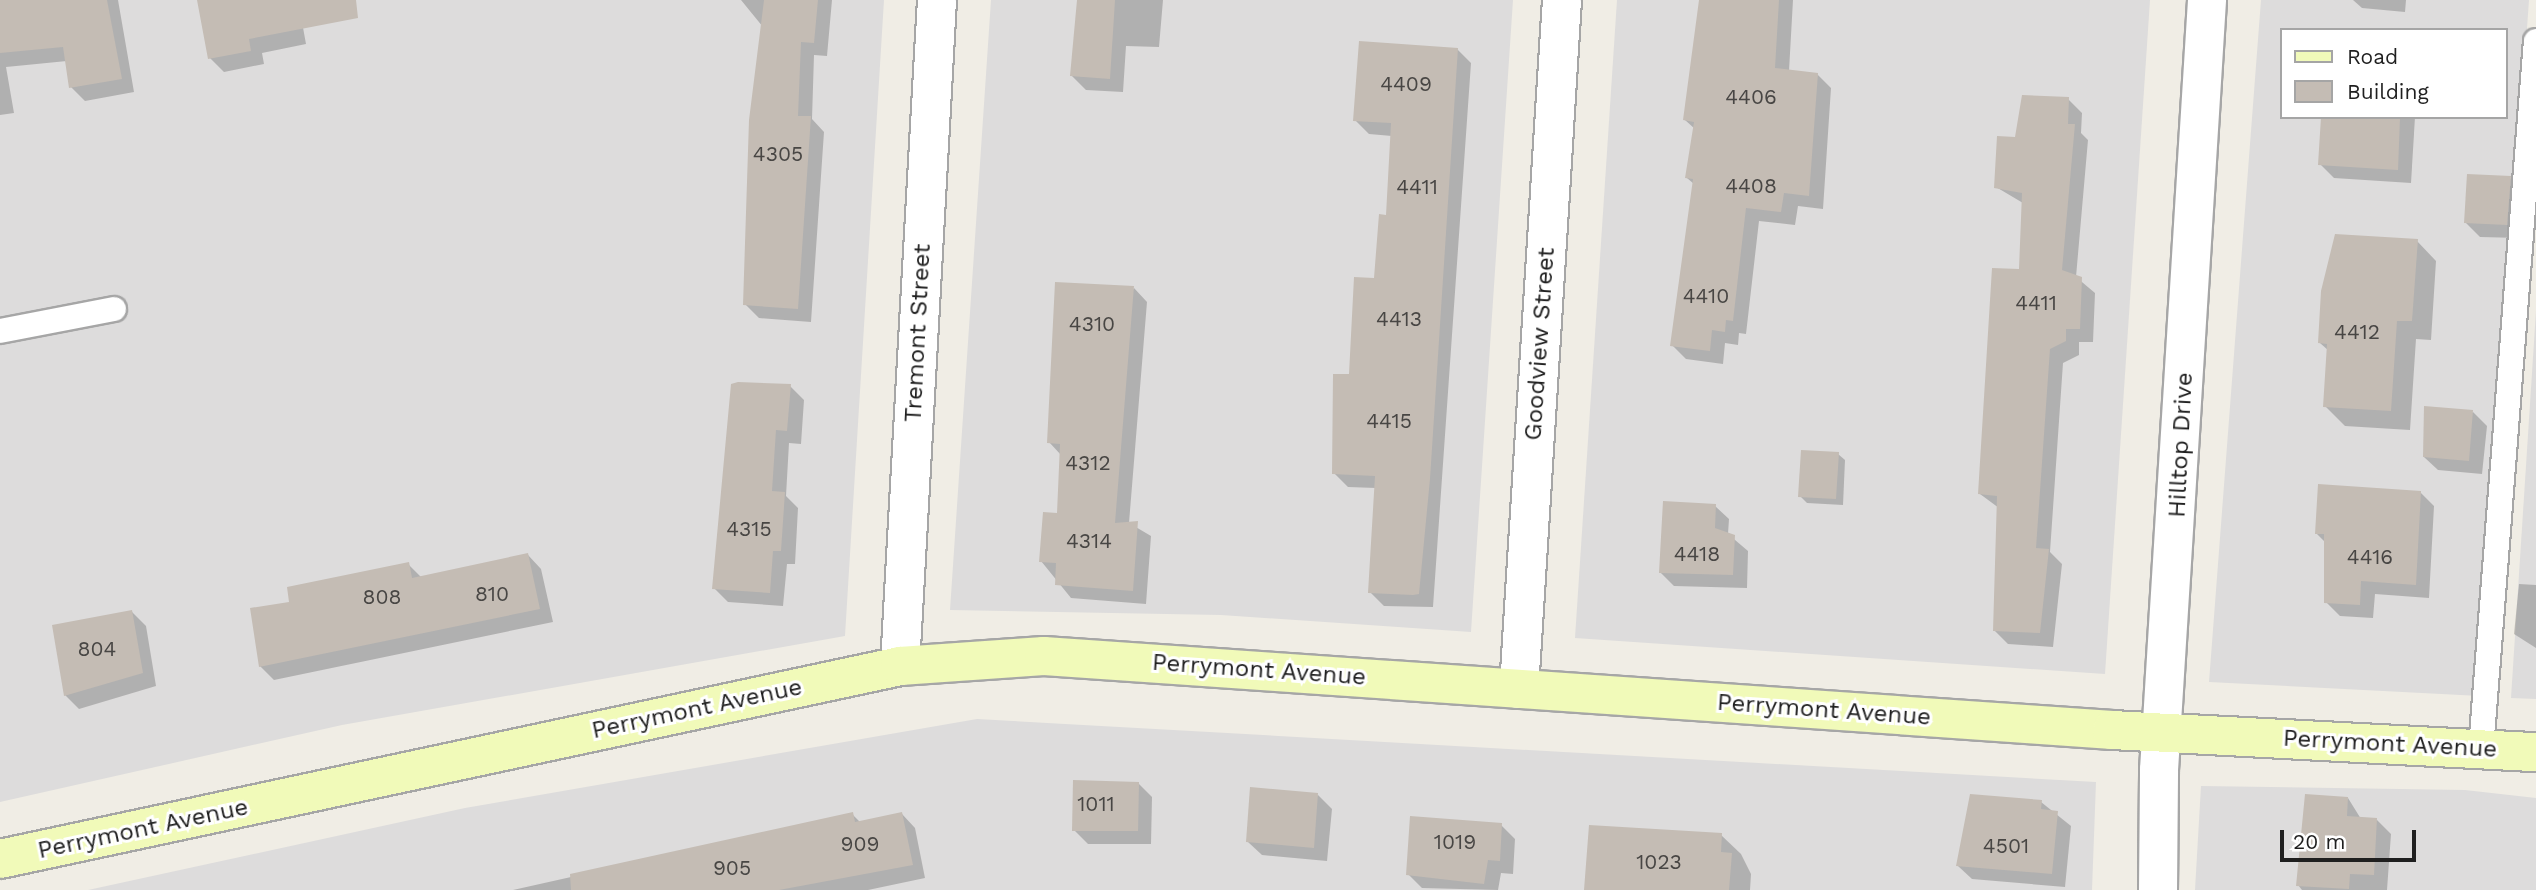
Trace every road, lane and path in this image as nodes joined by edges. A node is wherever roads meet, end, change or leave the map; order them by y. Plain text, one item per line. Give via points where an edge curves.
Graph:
1 (937, 0) edge
2 (1562, 0) edge
3 (2207, 0) edge
4 (2536, 41) edge
5 (114, 309) dead end
6 (0, 331) edge
7 (900, 666) junction
8 (1519, 689) junction
9 (2164, 733) junction
10 (2481, 749) junction
11 (2536, 751) edge
12 (0, 859) edge
13 (2158, 890) edge

1 - 7 street, Tremont Street
2 - 8 street, Goodview Street
3 - 9 street, Hilltop Drive
4 - 10 lane
5 - 6 lane
7 - 8 street, Perrymont Avenue via 1044,656
7 - 12 street, Perrymont Avenue
8 - 9 street, Perrymont Avenue
9 - 10 street, Perrymont Avenue
9 - 13 street, Hilltop Drive
10 - 11 street, Perrymont Avenue

